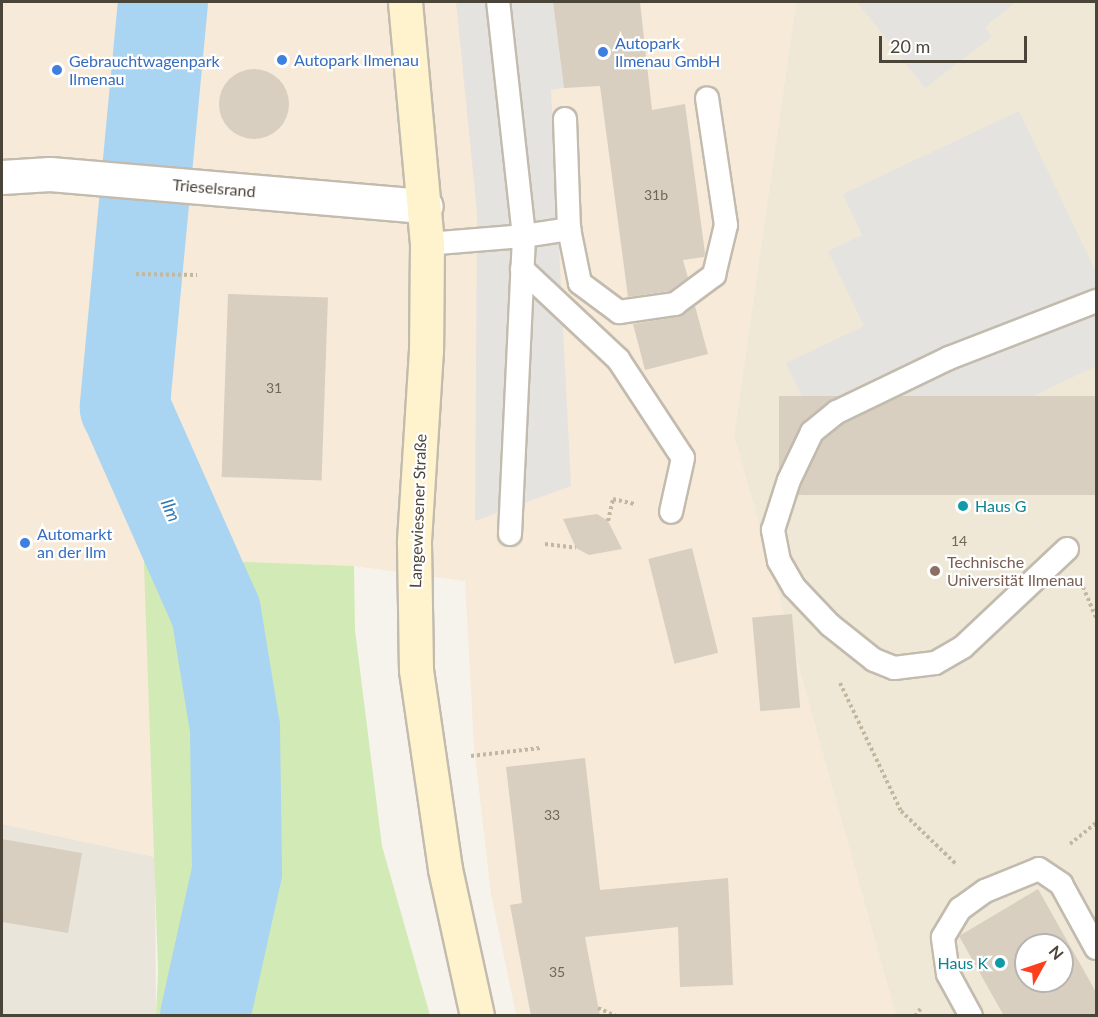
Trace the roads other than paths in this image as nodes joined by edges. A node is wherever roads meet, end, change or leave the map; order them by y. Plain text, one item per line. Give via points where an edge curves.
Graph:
1 (405, 2) edge
2 (498, 2) edge
3 (707, 98) dead end
4 (565, 119) dead end
5 (2, 177) edge
6 (426, 206) junction
7 (569, 229) junction
8 (524, 236) junction
9 (427, 244) junction
10 (522, 269) junction
11 (1096, 302) edge
12 (671, 512) dead end
13 (510, 534) dead end
14 (1067, 549) dead end
15 (1096, 948) edge
16 (477, 1016) edge
17 (971, 1016) edge

1 - 6 main road, Langewiesener Straße
2 - 8 lane
3 - 7 lane via 726,225 714,274 675,304 619,312 580,283
4 - 7 lane
5 - 6 street, Trieselsrand via 50,174
6 - 9 main road, Langewiesener Straße
7 - 8 lane
8 - 9 lane
8 - 10 lane
9 - 16 main road, Langewiesener Straße via 426,350 414,543 416,669 445,868
10 - 12 lane via 618,359 683,458
10 - 13 lane
11 - 14 lane via 948,358 837,412 812,432 789,480 773,530 779,561 794,587 830,625 874,660 894,668 935,663 963,647
15 - 17 lane via 1061,884 1039,869 984,891 960,909 943,937 948,974

